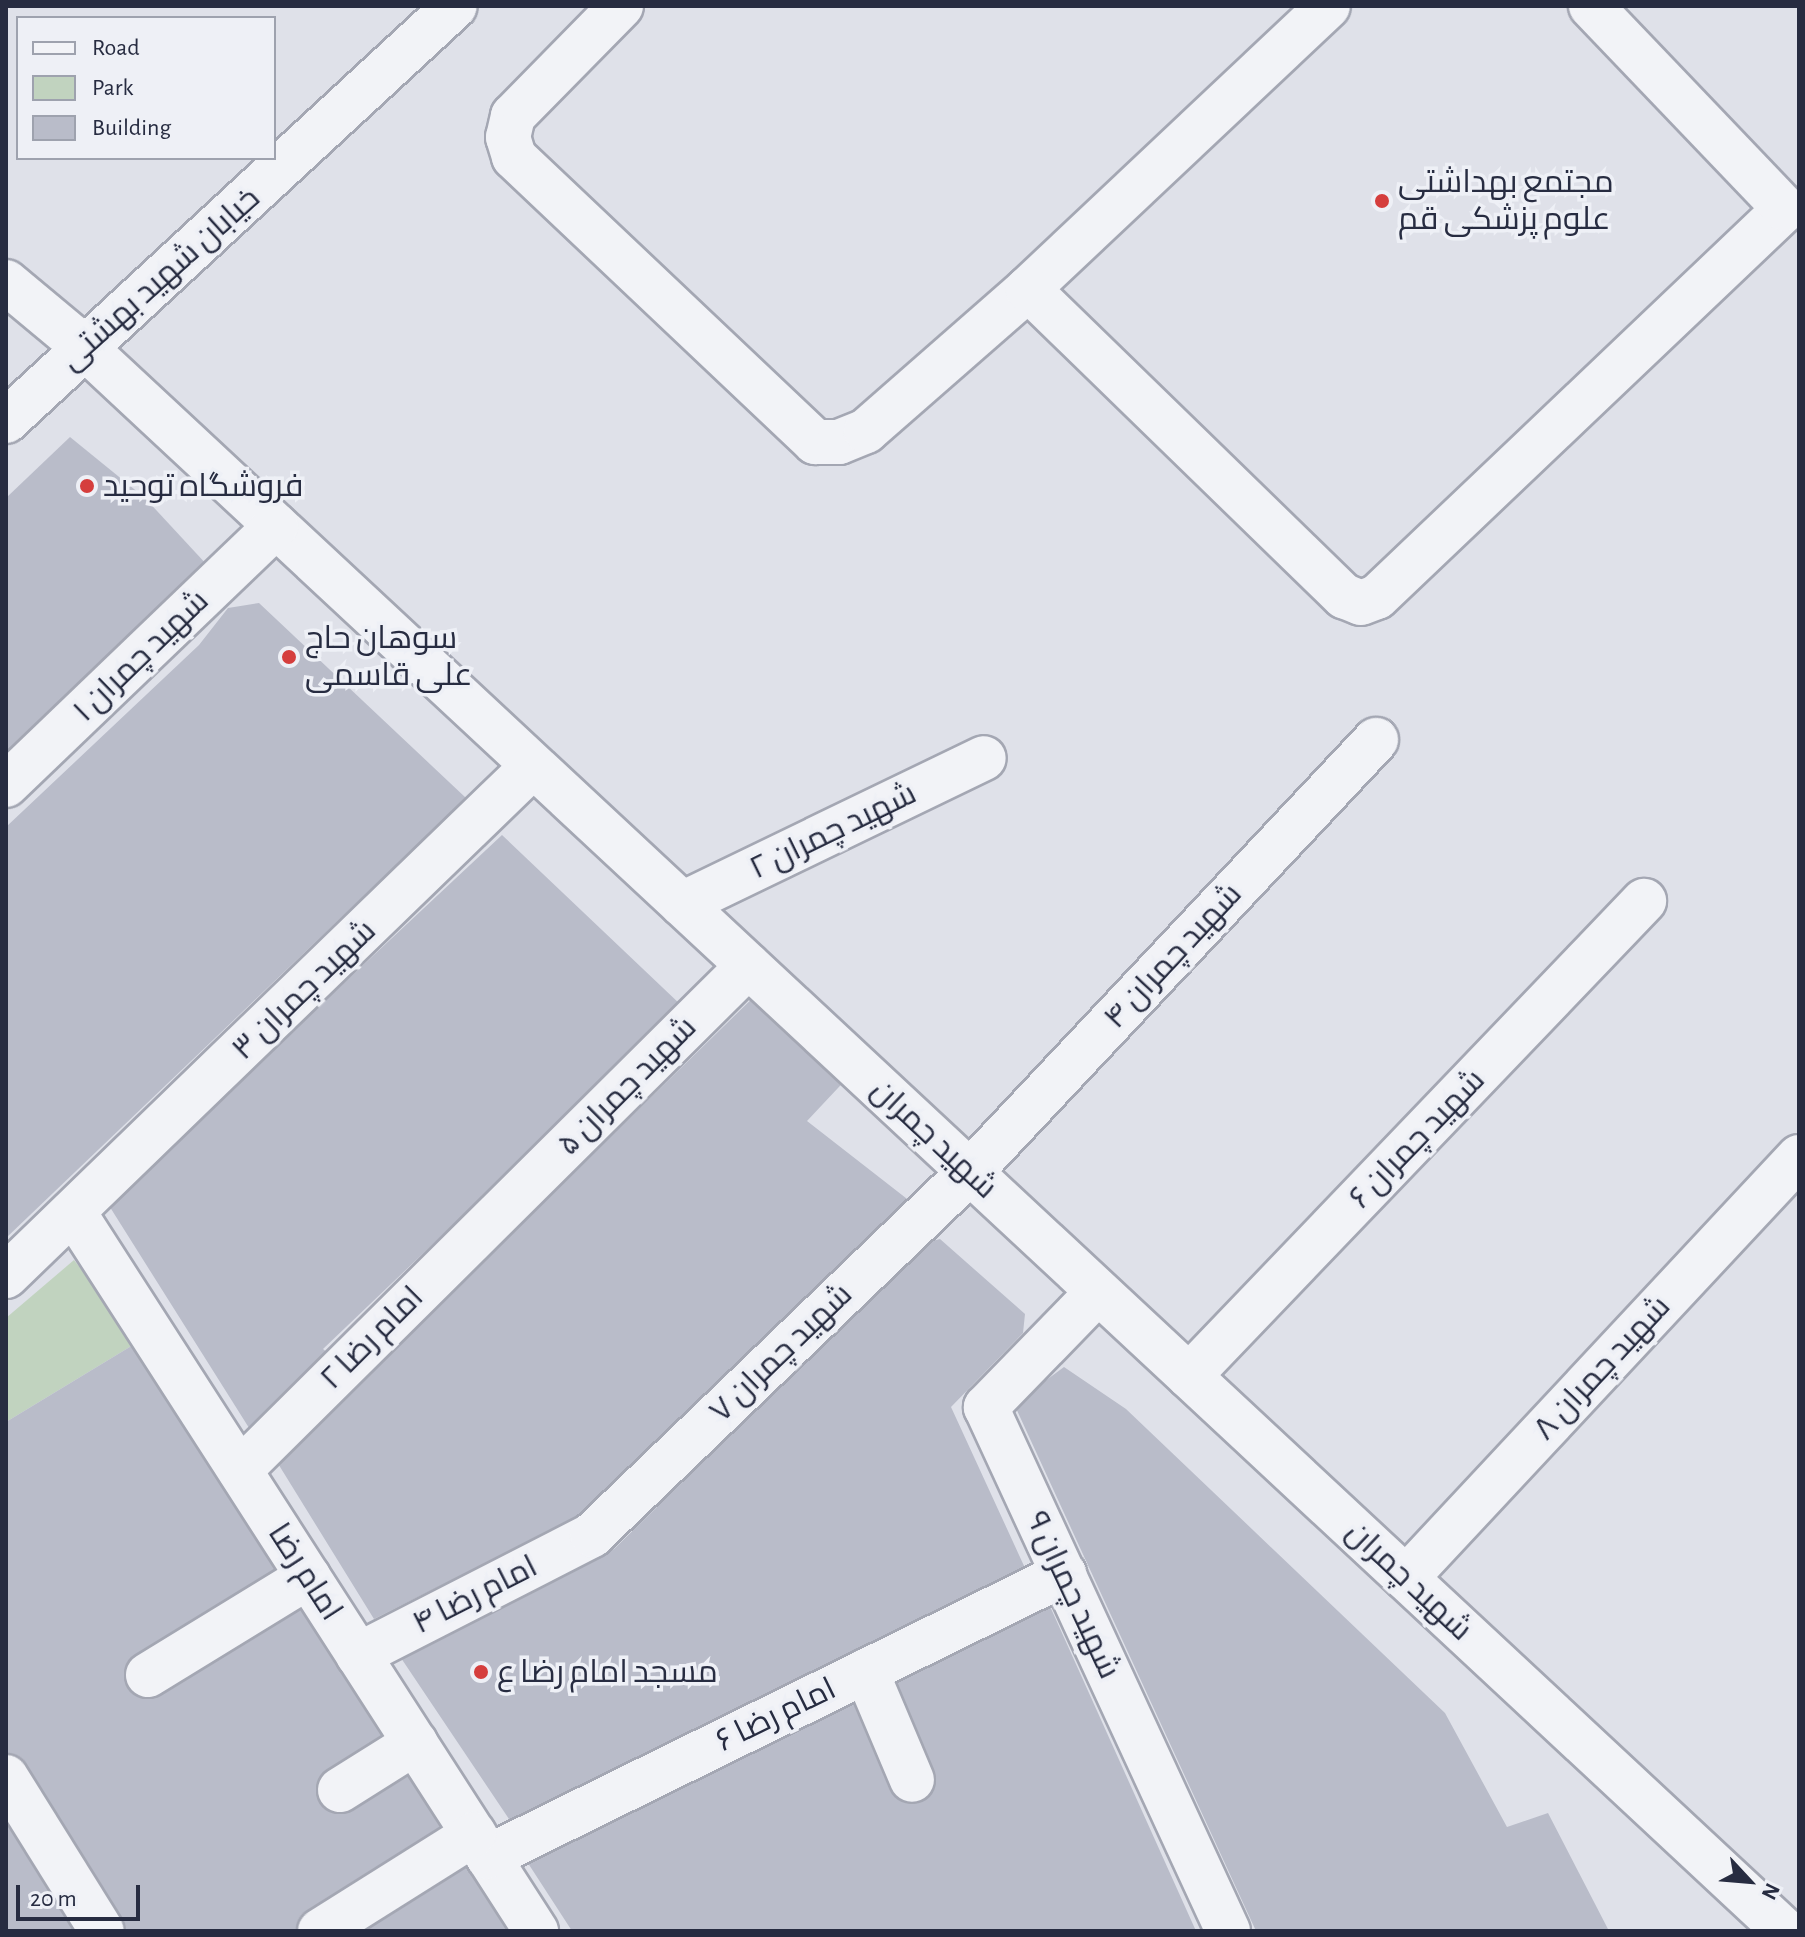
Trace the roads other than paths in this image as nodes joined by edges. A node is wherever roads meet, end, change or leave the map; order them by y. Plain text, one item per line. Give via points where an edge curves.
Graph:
1 (455, 6) edge
2 (621, 6) edge
3 (1328, 6) edge
4 (1591, 6) edge
5 (1792, 217) edge
6 (6, 282) edge
7 (1028, 289) junction
8 (84, 347) junction
9 (6, 421) edge
10 (276, 526) junction
11 (1376, 740) dead end
12 (984, 758) dead end
13 (533, 766) junction
14 (6, 785) edge
15 (1644, 901) dead end
16 (682, 904) junction
17 (748, 966) junction
18 (1799, 1157) edge
19 (970, 1172) junction
20 (505, 1206) joint
21 (74, 1213) junction
22 (6, 1276) edge
23 (1098, 1292) junction
24 (1189, 1376) junction
25 (240, 1470) junction
26 (592, 1535) joint
27 (1064, 1574) junction
28 (308, 1577) junction
29 (1406, 1578) junction
30 (358, 1655) junction
31 (866, 1671) junction
32 (148, 1675) dead end
33 (415, 1743) junction
34 (6, 1777) edge
35 (912, 1780) dead end
36 (340, 1790) dead end
37 (481, 1846) junction
38 (1778, 1929) edge
39 (102, 1931) edge
40 (320, 1931) edge
41 (536, 1931) edge
42 (1228, 1931) edge

1 - 8 street, خیابان شهید بهشتی
2 - 7 street via 513,116 508,137 514,157 815,442 839,442 866,431
3 - 7 street
4 - 5 street
5 - 7 street via 1377,597 1361,603 1344,596
6 - 8 street, شهید چمران
8 - 9 street, خیابان شهید بهشتی
8 - 10 street, شهید چمران
10 - 13 street, شهید چمران
10 - 14 street, شهید چمران ۱
11 - 19 street, شهید چمران ۴
12 - 16 street, شهید چمران ۲
13 - 16 street, شهید چمران
13 - 21 street, شهید چمران ۳
15 - 24 street, شهید چمران ۶
16 - 17 street, شهید چمران
17 - 19 street, شهید چمران
17 - 20 street, شهید چمران ۵
18 - 29 street, شهید چمران ۸
19 - 23 street, شهید چمران
19 - 26 street, شهید چمران ۷
20 - 25 street, امام رضا ۲
21 - 22 street, شهید چمران ۳
21 - 25 street, امام رضا
23 - 24 street, شهید چمران
23 - 27 street, شهید چمران ۹ via 986,1407
24 - 29 street, شهید چمران
25 - 28 street, امام رضا
26 - 30 street, امام رضا ۴
27 - 31 street, امام رضا ۶
27 - 42 street, شهید چمران ۹
28 - 30 street, امام رضا
28 - 32 street
29 - 38 street, شهید چمران
30 - 33 street, امام رضا
31 - 35 street
31 - 37 street, امام رضا ۶
33 - 36 street
33 - 37 street, امام رضا
34 - 39 street
37 - 40 street, امام رضا ۶
37 - 41 street, امام رضا

